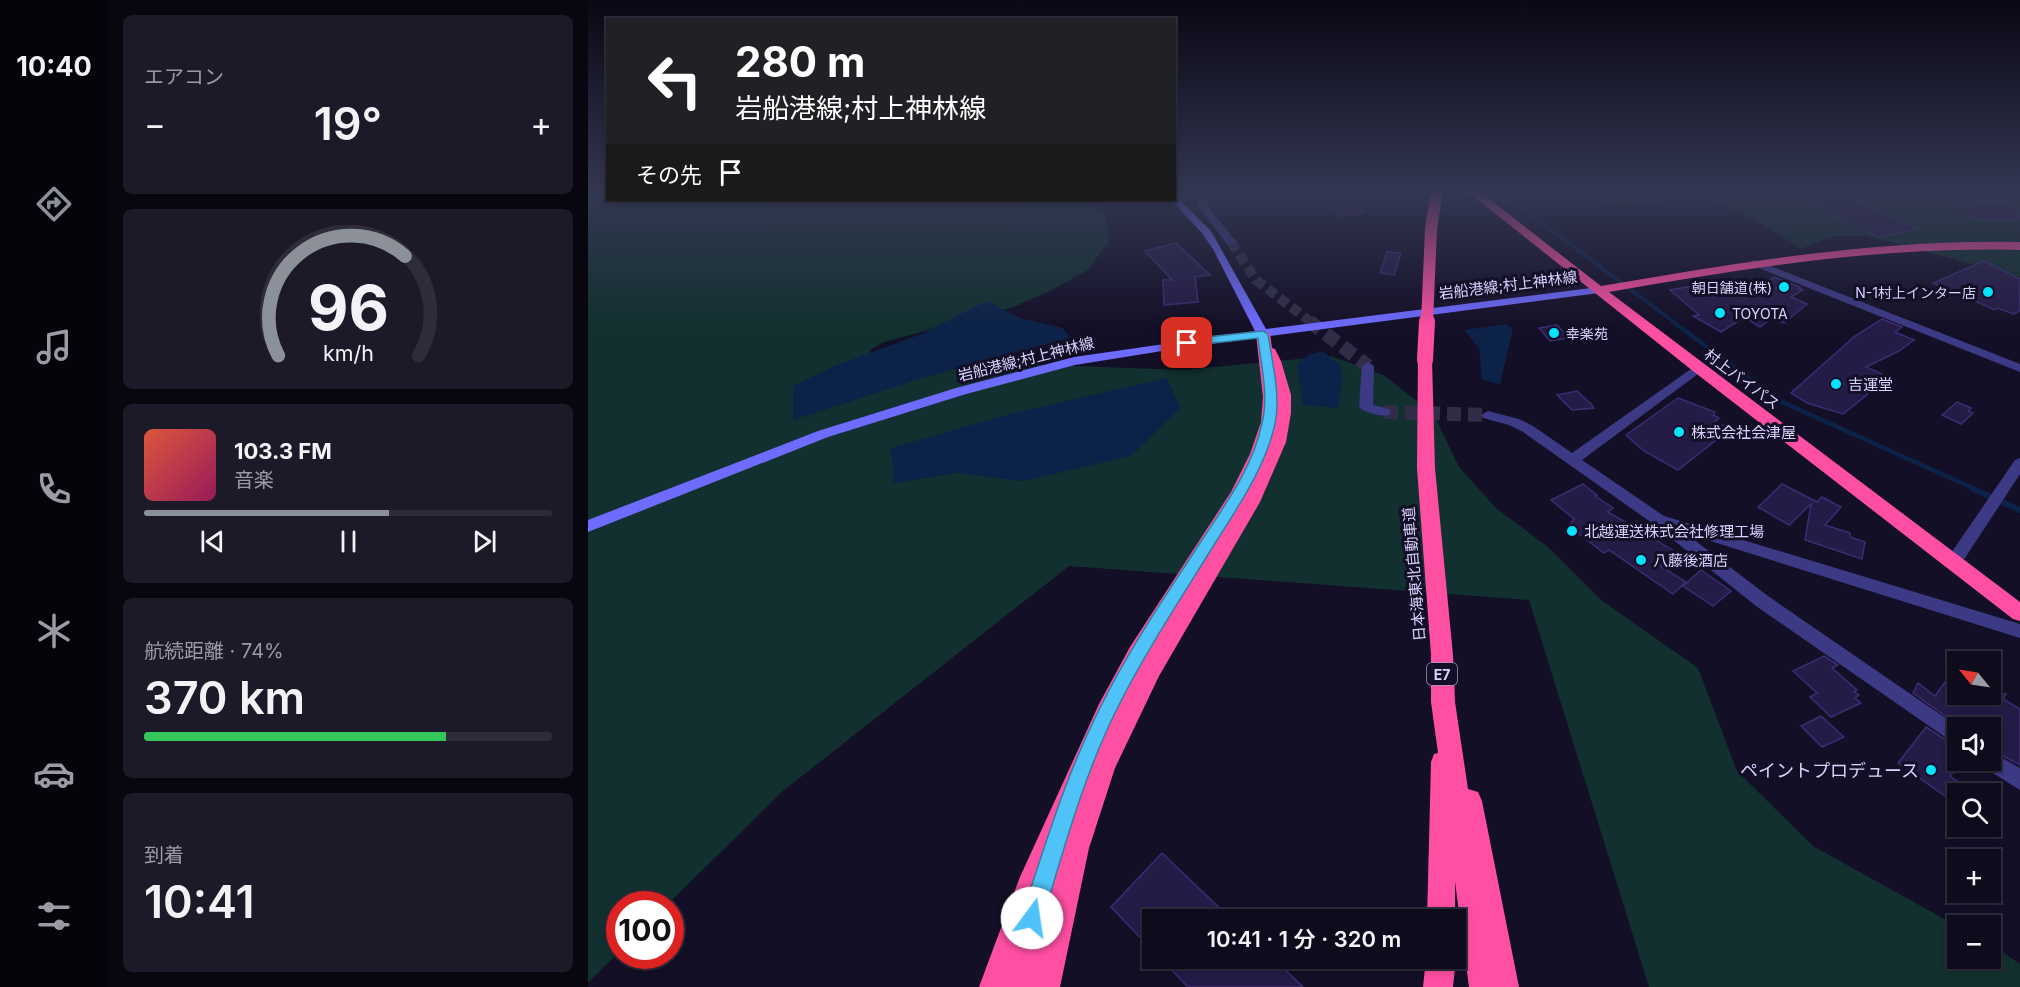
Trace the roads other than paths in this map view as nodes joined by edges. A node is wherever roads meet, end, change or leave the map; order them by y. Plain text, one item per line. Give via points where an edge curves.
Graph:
1 (1210, 237) edge
2 (1227, 237) edge
3 (1431, 237) edge
4 (1530, 237) edge
5 (1231, 242) tunnel mouth
6 (2020, 246) edge
7 (1755, 263) junction
8 (1599, 290) junction
9 (1263, 334) junction
10 (1368, 366) dead end
11 (1698, 368) junction
12 (2020, 368) edge
13 (1384, 412) tunnel mouth
14 (1488, 416) tunnel mouth
15 (1572, 460) junction
16 (2020, 463) edge
17 (1657, 519) junction
18 (588, 526) edge
19 (1953, 563) junction
20 (2020, 613) edge
21 (2020, 631) edge
22 (1442, 655) junction
23 (1443, 702) junction
24 (1947, 729) edge
25 (2001, 767) edge
26 (2020, 780) edge
27 (1071, 795) junction
28 (1441, 909) edge
29 (1055, 934) junction
30 (1439, 969) edge
31 (994, 987) edge
32 (1017, 987) edge
33 (1045, 987) edge
34 (1052, 987) edge
35 (1438, 987) edge
36 (1484, 987) edge
37 (1504, 987) edge

1 - 9 main road
2 - 5 street
3 - 22 highway, 日本海東北自動車道 / E7, bridge via 1425,360 1426,468
4 - 8 highway, 村上バイパス
6 - 7 highway via 1854,249
7 - 8 highway
7 - 12 street
8 - 9 main road, 岩船港線;村上神林線
8 - 11 highway, 村上バイパス
9 - 18 main road, 岩船港線;村上神林線 via 1074,361 961,391 824,434
9 - 27 highway via 1271,397 1269,422 1259,454 1239,493 1138,653 1107,711
9 - 29 highway via 1281,376 1284,398 1282,424 1273,454 1255,494 1157,656 1102,769 1077,844
10 - 13 street via 1366,407
11 - 15 street
11 - 19 highway, 村上バイパス
14 - 15 street via 1514,422
15 - 17 street
16 - 19 street
17 - 21 street
17 - 24 street via 1762,601
19 - 20 highway, 村上バイパス
22 - 23 highway, 日本海東北自動車道 / E7
22 - 37 highway
23 - 28 highway
23 - 36 highway, 日本海東北自動車道 / E7
25 - 26 street
27 - 31 highway via 1030,887
27 - 32 highway via 1037,897
29 - 33 highway
29 - 34 highway
30 - 35 highway

